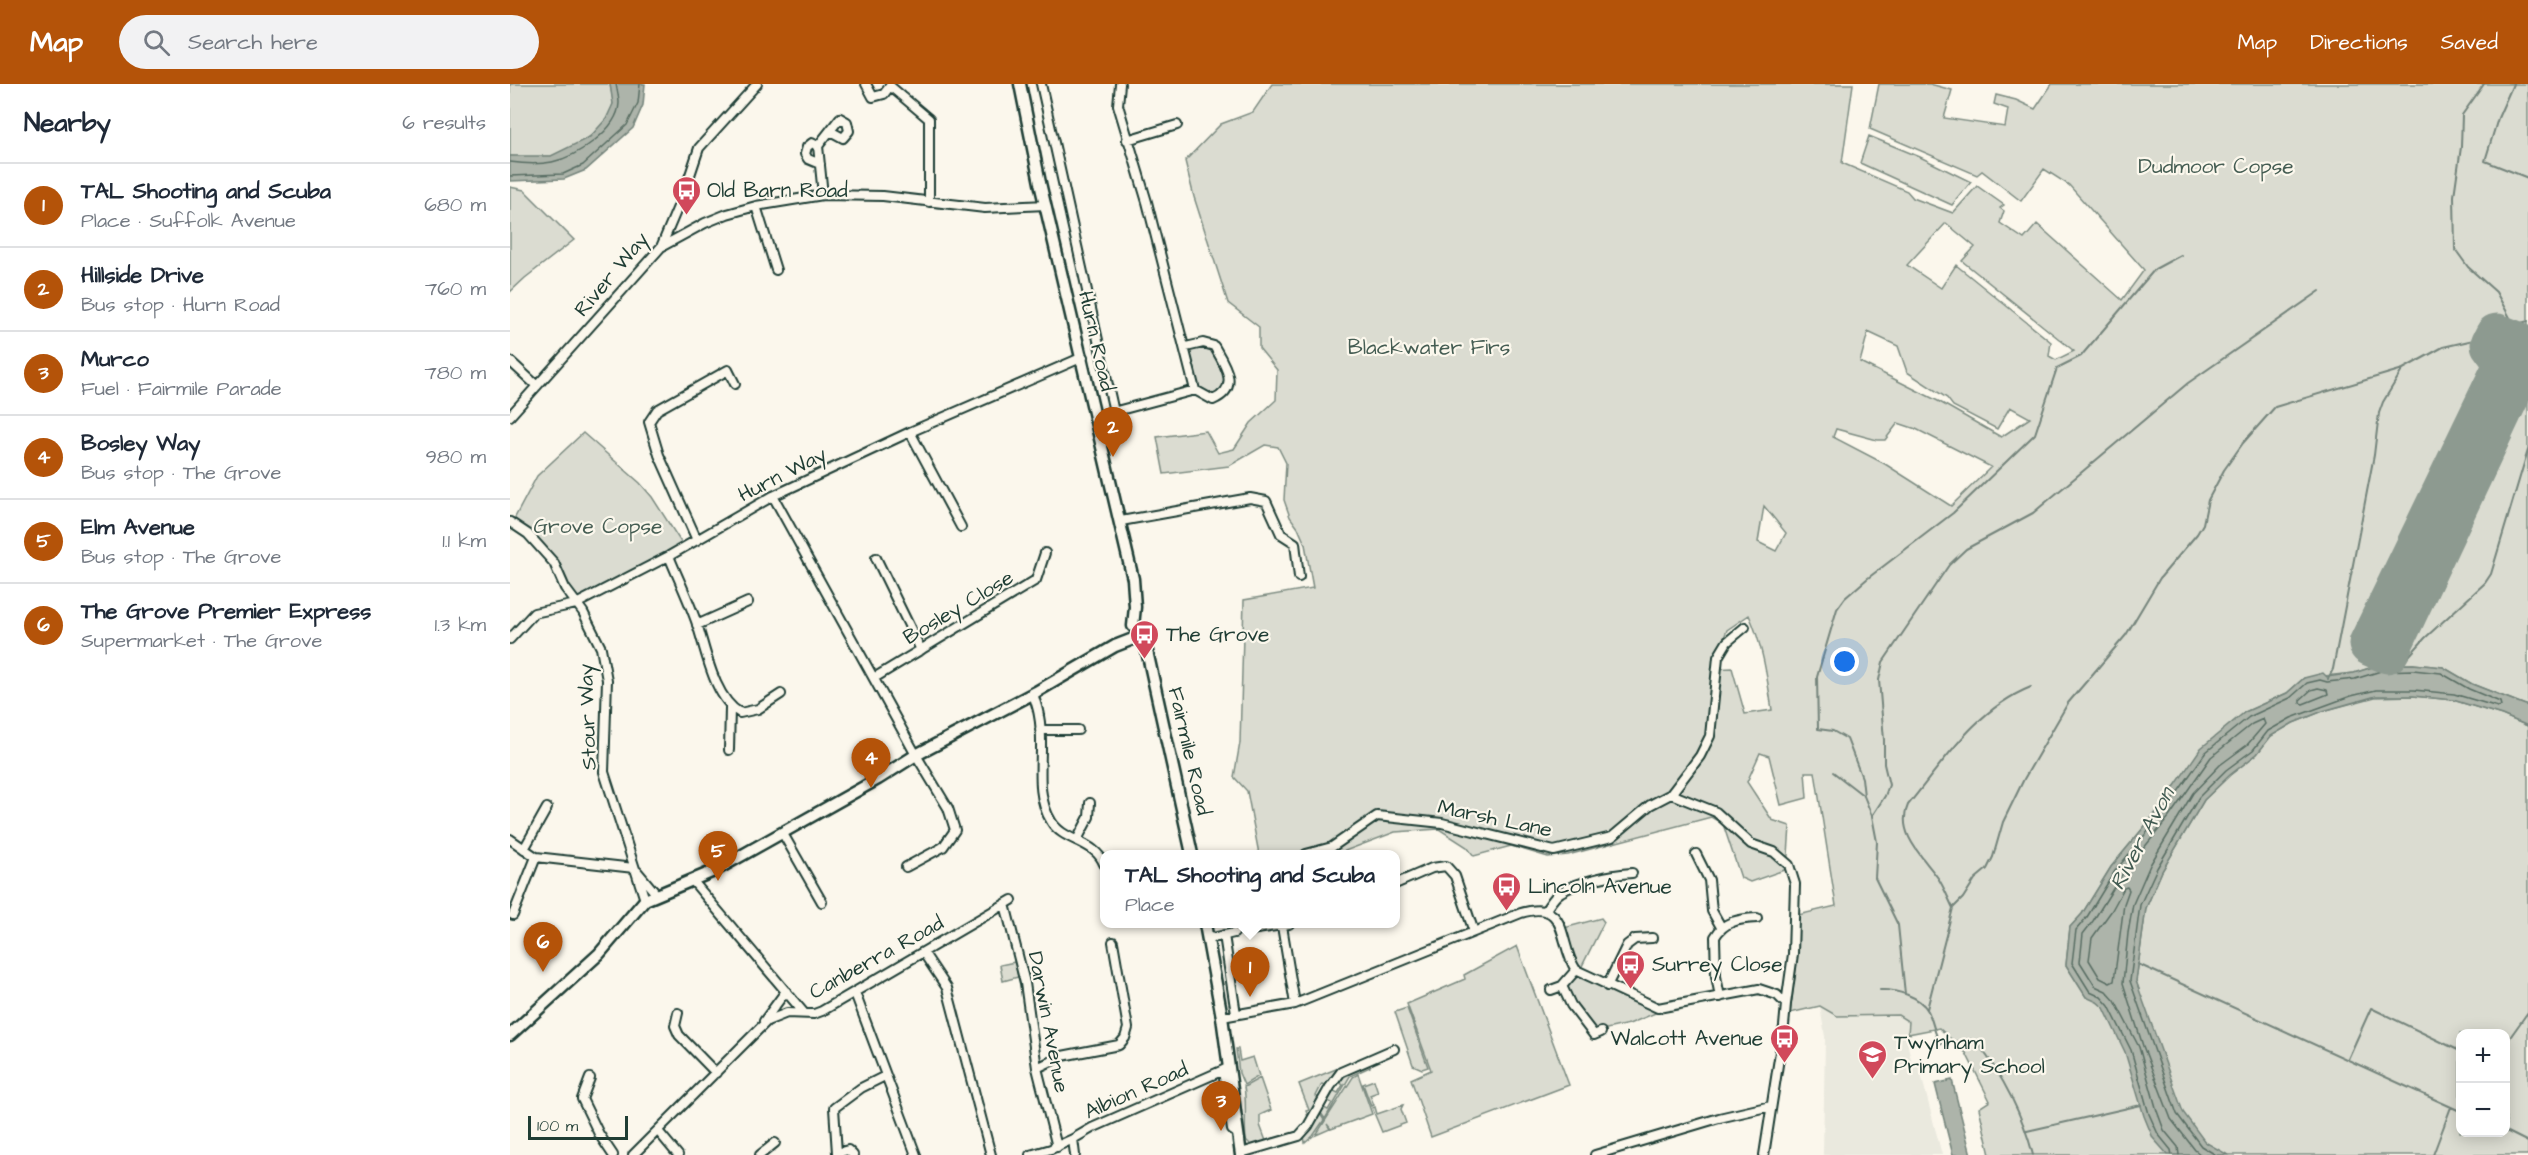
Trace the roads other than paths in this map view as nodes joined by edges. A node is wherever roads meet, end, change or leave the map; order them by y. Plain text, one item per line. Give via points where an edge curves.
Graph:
1 (757, 84) edge
2 (866, 84) edge
3 (1020, 84) edge
4 (1041, 84) edge
5 (1120, 84) edge
6 (1178, 125) dead end
7 (830, 131) dead end
8 (1127, 140) junction
9 (818, 146) junction
10 (820, 164) junction
11 (823, 195) junction
12 (930, 202) junction
13 (1046, 205) junction
14 (756, 206) junction
15 (668, 230) junction
16 (677, 238) junction
17 (661, 247) junction
18 (777, 270) dead end
19 (1186, 346) junction
20 (1083, 357) junction
21 (510, 361) edge
22 (735, 384) dead end
23 (537, 386) junction
24 (1195, 390) junction
25 (1114, 412) junction
26 (510, 416) edge
27 (1094, 417) junction
28 (910, 432) junction
29 (773, 496) junction
30 (1121, 521) junction
31 (510, 522) edge
32 (961, 527) dead end
33 (697, 540) junction
34 (1045, 553) dead end
35 (669, 556) junction
36 (876, 558) dead end
37 (1299, 577) dead end
38 (748, 602) dead end
39 (576, 604) junction
40 (698, 626) junction
41 (1745, 627) dead end
42 (1136, 633) junction
43 (510, 639) edge
44 (921, 650) junction
45 (874, 678) junction
46 (1032, 693) junction
47 (781, 694) dead end
48 (730, 708) junction
49 (1040, 730) junction
50 (1078, 730) dead end
51 (729, 750) dead end
52 (916, 755) junction
53 (1671, 794) junction
54 (1090, 803) dead end
55 (547, 808) dead end
56 (782, 832) junction
57 (510, 839) edge
58 (1077, 840) junction
59 (524, 849) junction
60 (1191, 850) edge
61 (1322, 850) edge
62 (1695, 854) dead end
63 (536, 857) junction
64 (1100, 858) edge
65 (906, 867) dead end
66 (634, 868) junction
67 (1632, 873) dead end
68 (692, 880) junction
69 (1400, 882) edge
70 (657, 895) junction
71 (645, 900) junction
72 (822, 902) dead end
73 (1009, 902) joint
74 (1545, 911) junction
75 (513, 915) dead end
76 (1757, 918) dead end
77 (1721, 927) junction
78 (1206, 928) edge
79 (1265, 928) edge
80 (1286, 928) edge
81 (1244, 931) dead end
82 (1474, 932) junction
83 (1234, 933) dead end
84 (1224, 935) junction
85 (1652, 938) dead end
86 (1208, 939) junction
87 (1112, 947) dead end
88 (923, 952) junction
89 (1576, 970) junction
90 (1562, 986) junction
91 (1607, 986) junction
92 (1551, 990) dead end
93 (786, 991) junction
94 (855, 993) junction
95 (1720, 997) junction
96 (1295, 1004) junction
97 (1785, 1004) junction
98 (678, 1013) dead end
99 (804, 1013) junction
100 (1236, 1014) junction
101 (1222, 1017) junction
102 (756, 1031) junction
103 (1601, 1032) dead end
104 (510, 1035) edge
105 (1394, 1049) dead end
106 (1037, 1068) junction
107 (1225, 1070) junction
108 (716, 1073) junction
109 (885, 1076) junction
110 (590, 1078) dead end
111 (1771, 1106) junction
112 (658, 1131) junction
113 (1073, 1139) junction
114 (776, 1143) dead end
115 (1057, 1147) junction
116 (1241, 1154) edge
117 (613, 1155) edge
118 (633, 1155) edge
119 (678, 1155) edge
120 (760, 1155) edge
121 (853, 1155) edge
122 (916, 1155) edge
123 (991, 1155) edge
124 (1030, 1155) edge
125 (1075, 1155) edge
126 (1594, 1155) edge
127 (1764, 1155) edge

1 - 15 street, River Way via 699,148
2 - 12 street via 873,97 884,94 890,86 929,119
3 - 13 main road, Hurn Road
4 - 25 street, Hurn Road
5 - 8 street via 1118,105
6 - 8 street
7 - 9 street
8 - 19 street
9 - 10 street
9 - 10 street via 812,143 805,154
10 - 11 street
11 - 12 street
11 - 14 street
12 - 13 street via 985,208
13 - 20 main road, Hurn Road
14 - 16 street via 705,223
14 - 18 street
15 - 16 street
15 - 17 street, River Way
16 - 17 street
17 - 23 street, River Way
19 - 24 street
19 - 24 street via 1214,346 1229,376 1228,389 1213,400
20 - 27 main road, Hurn Road
20 - 28 street, Hurn Way
21 - 23 street
22 - 33 street via 728,370 657,410 649,422 659,455
23 - 26 street, River Way
24 - 25 street
25 - 27 street
27 - 30 main road, Hurn Road
28 - 29 street, Hurn Way
28 - 32 street
29 - 33 street, Hurn Way
29 - 45 street
30 - 37 street via 1250,498 1266,501 1281,534 1295,543
30 - 42 main road, Hurn Road via 1133,579
31 - 39 street, Stour Way via 528,534 554,563
33 - 35 street, Hurn Way
34 - 44 street, Bosley Close via 1036,579
35 - 39 street, Hurn Way
35 - 40 street
36 - 44 street
38 - 40 street
39 - 43 street, Hurn Way via 534,613
39 - 66 street, Stour Way via 601,648 606,680 604,772
40 - 48 street via 705,659
41 - 53 street, Marsh Lane via 1727,642 1718,657 1710,736
42 - 46 main road
42 - 60 main road, Fairmile Road via 1149,656
44 - 45 street, Bosley Close
45 - 52 street
46 - 49 street
46 - 52 main road
47 - 48 street via 758,709 740,713
48 - 51 street
49 - 50 street
49 - 58 street via 1046,812 1056,828
52 - 56 main road
52 - 65 street via 948,808 955,830 942,847
53 - 61 street, Marsh Lane via 1650,805 1612,837 1554,851 1442,824 1377,816 1348,838
53 - 97 street via 1716,812 1751,844 1774,852 1789,865 1795,884 1793,954
54 - 58 street via 1089,817
55 - 59 street
56 - 68 main road
56 - 72 street
57 - 59 street
58 - 64 street
59 - 63 street
62 - 77 street via 1708,880 1712,912
63 - 66 street
63 - 75 street
66 - 70 street, Stour Way
66 - 71 street, Stour Way
67 - 74 street via 1568,889 1559,893
68 - 70 main road
68 - 93 street
69 - 82 street via 1446,866 1455,876
70 - 71 main road
71 - 104 main road via 599,954
73 - 88 street, Canberra Road
73 - 106 street, Darwin Avenue
74 - 82 street via 1528,911
74 - 89 street via 1560,922
76 - 77 street
77 - 95 street via 1713,941
78 - 86 main road
79 - 81 street
80 - 96 street
82 - 96 street
83 - 84 street
84 - 86 street
84 - 100 street
85 - 91 street via 1635,939 1627,945
86 - 101 main road
87 - 106 street via 1128,1028 1125,1038 1119,1045 1062,1056
88 - 94 street, Canberra Road
88 - 123 street via 947,988
89 - 90 street
89 - 91 street
90 - 92 street
90 - 103 street via 1593,1035
91 - 95 street via 1658,1008
93 - 99 street
93 - 102 street, Canberra Road
94 - 99 street, Canberra Road via 814,1014
94 - 109 street
95 - 97 street via 1760,988 1777,995
96 - 100 street
97 - 111 street
98 - 108 street via 675,1026 679,1035
99 - 102 street, Canberra Road via 777,1016
100 - 101 street
101 - 107 main road
102 - 108 street, Canberra Road
105 - 116 street via 1341,1071 1299,1136
106 - 115 street, Darwin Avenue
107 - 113 street, Albion Road
107 - 116 main road
108 - 112 street, Canberra Road
109 - 121 street via 834,1108 837,1153 848,1150
109 - 122 street
110 - 117 street via 578,1098
111 - 126 street
111 - 127 street
112 - 118 street, Canberra Road
112 - 119 street
113 - 115 street
113 - 125 street, Albion Road
114 - 120 street
115 - 124 street

